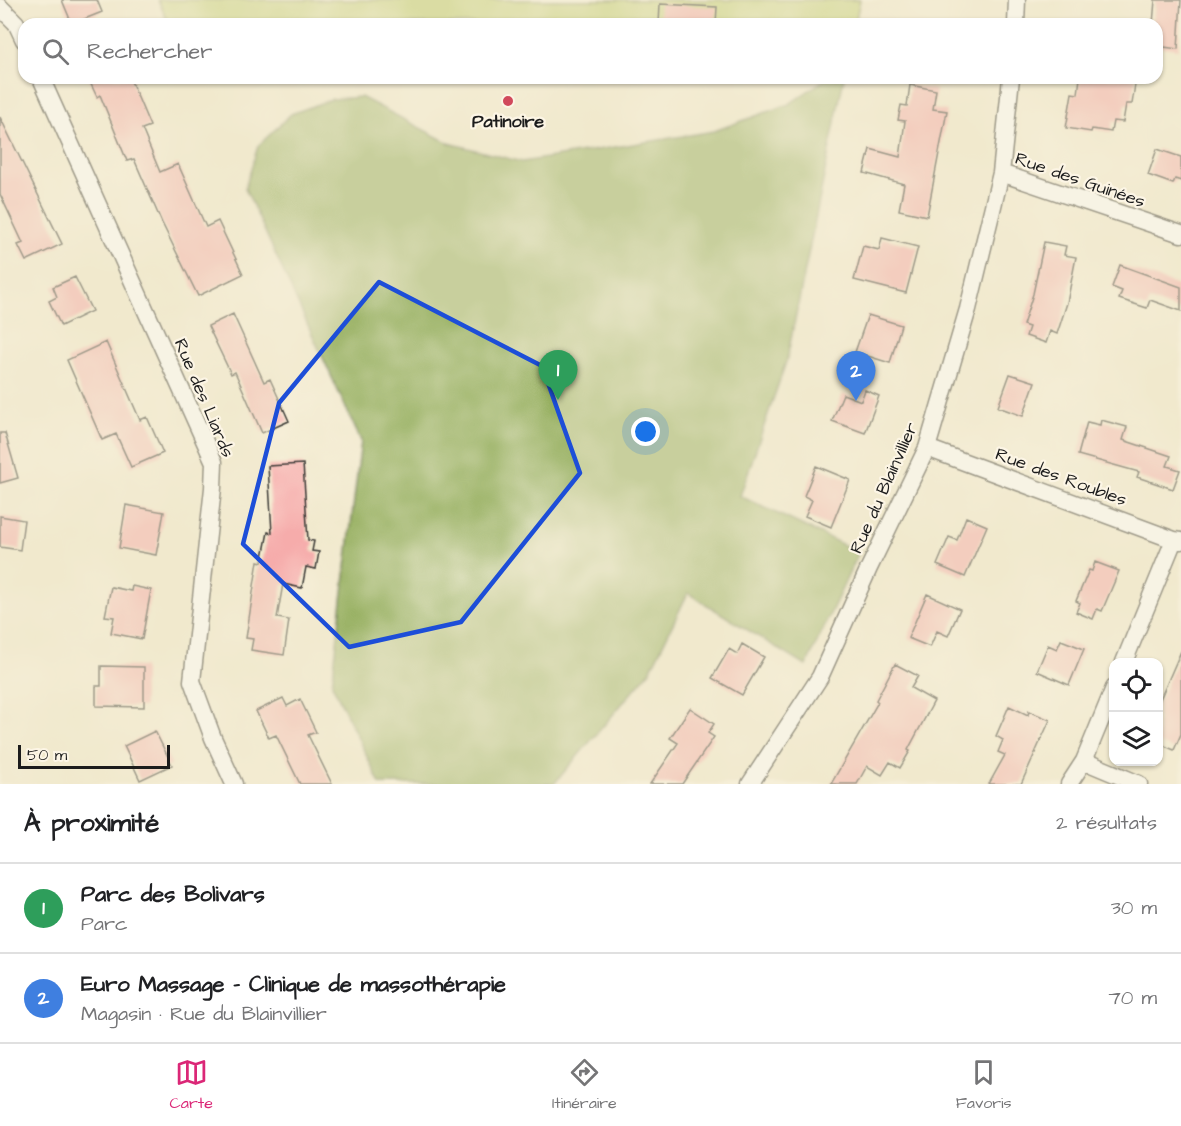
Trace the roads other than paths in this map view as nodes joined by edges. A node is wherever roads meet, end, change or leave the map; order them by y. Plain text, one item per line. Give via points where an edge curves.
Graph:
1 (1017, 0) edge
2 (0, 7) edge
3 (1016, 18) edge
4 (18, 27) edge
5 (44, 84) edge
6 (1010, 84) edge
7 (1001, 173) junction
8 (1181, 234) edge
9 (927, 448) junction
10 (1178, 540) edge
11 (1126, 658) edge
12 (1109, 698) edge
13 (1084, 761) junction
14 (234, 784) edge
15 (750, 784) edge
16 (1069, 784) edge
17 (1140, 784) edge

1 - 3 street
2 - 4 street
5 - 14 street, Rue des Liards via 214,462 192,681
6 - 7 street, Rue du Blainvillier
7 - 8 street, Rue des Guinées
7 - 9 street, Rue du Blainvillier via 968,309
9 - 10 street, Rue des Roubles
9 - 15 street, Rue du Blainvillier via 820,677
10 - 11 street
12 - 13 street
13 - 16 street
13 - 17 street

